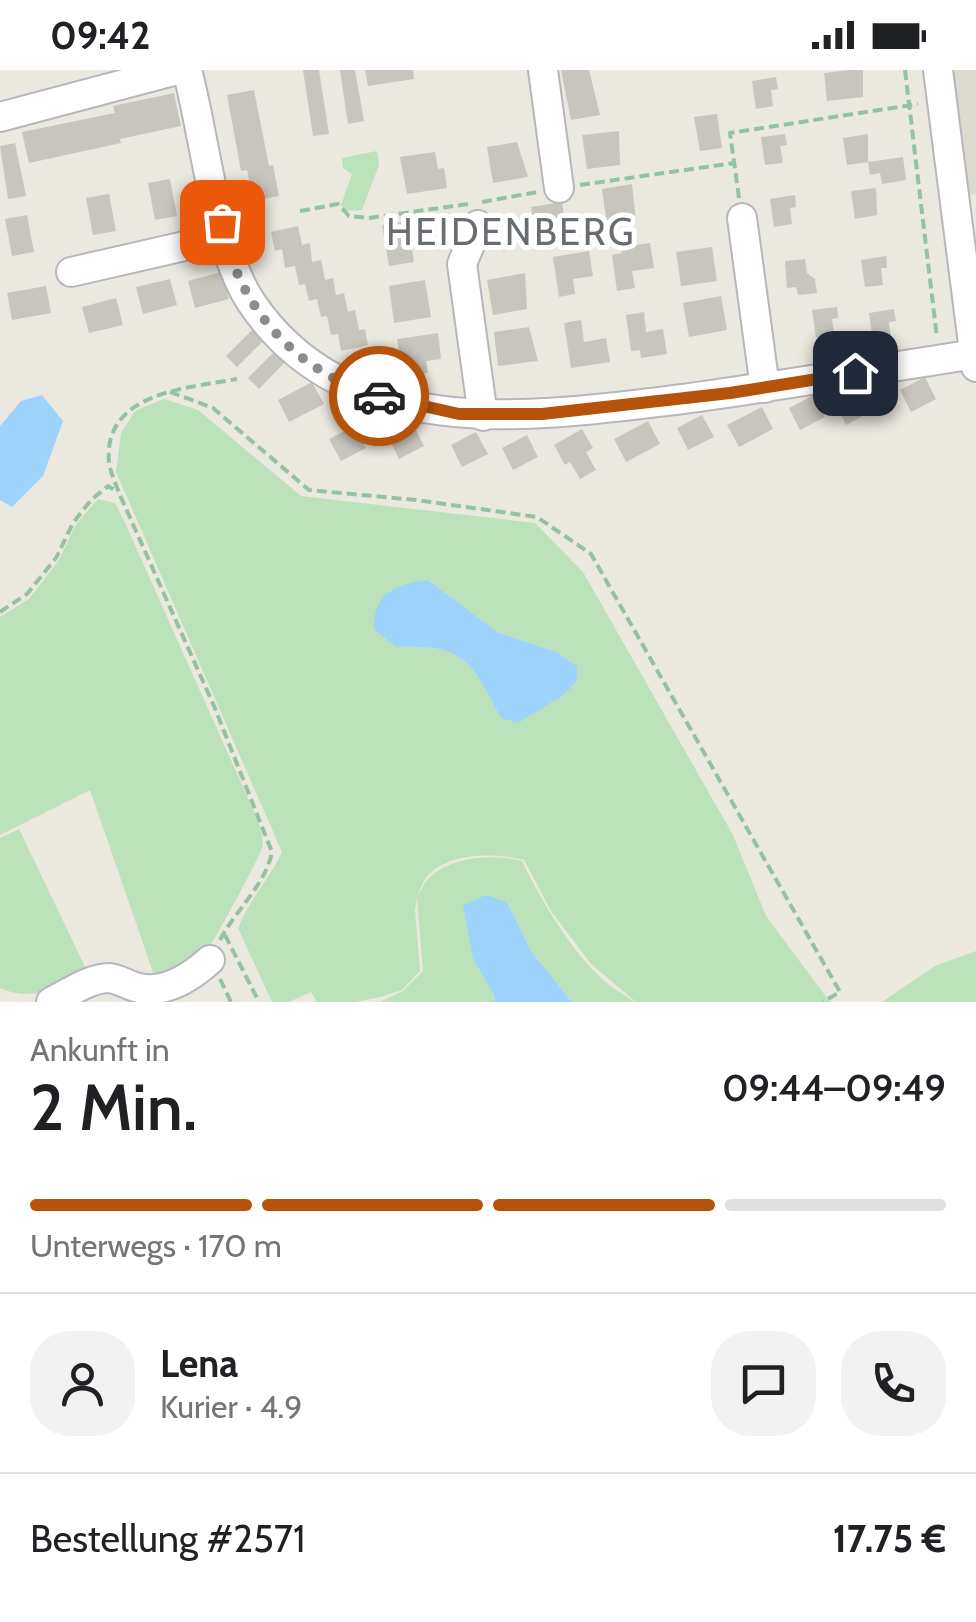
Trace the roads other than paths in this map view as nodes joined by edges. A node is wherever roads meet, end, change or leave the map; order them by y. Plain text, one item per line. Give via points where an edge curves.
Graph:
1 (177, 70) edge
2 (186, 70) edge
3 (543, 70) edge
4 (938, 70) edge
5 (0, 117) edge
6 (559, 188) road end
7 (742, 218) road end
8 (478, 225) dead end
9 (224, 238) junction
10 (71, 272) dead end
11 (975, 360) edge
12 (766, 388) junction
13 (483, 416) junction
14 (210, 960) road end
15 (50, 1002) edge

1 - 5 street
2 - 9 street
3 - 6 street
4 - 11 street
7 - 12 street
8 - 13 street via 462,264
9 - 10 street
9 - 13 street via 250,301 308,364 360,391
11 - 12 street
12 - 13 street
14 - 15 street via 174,984 138,988 99,979

